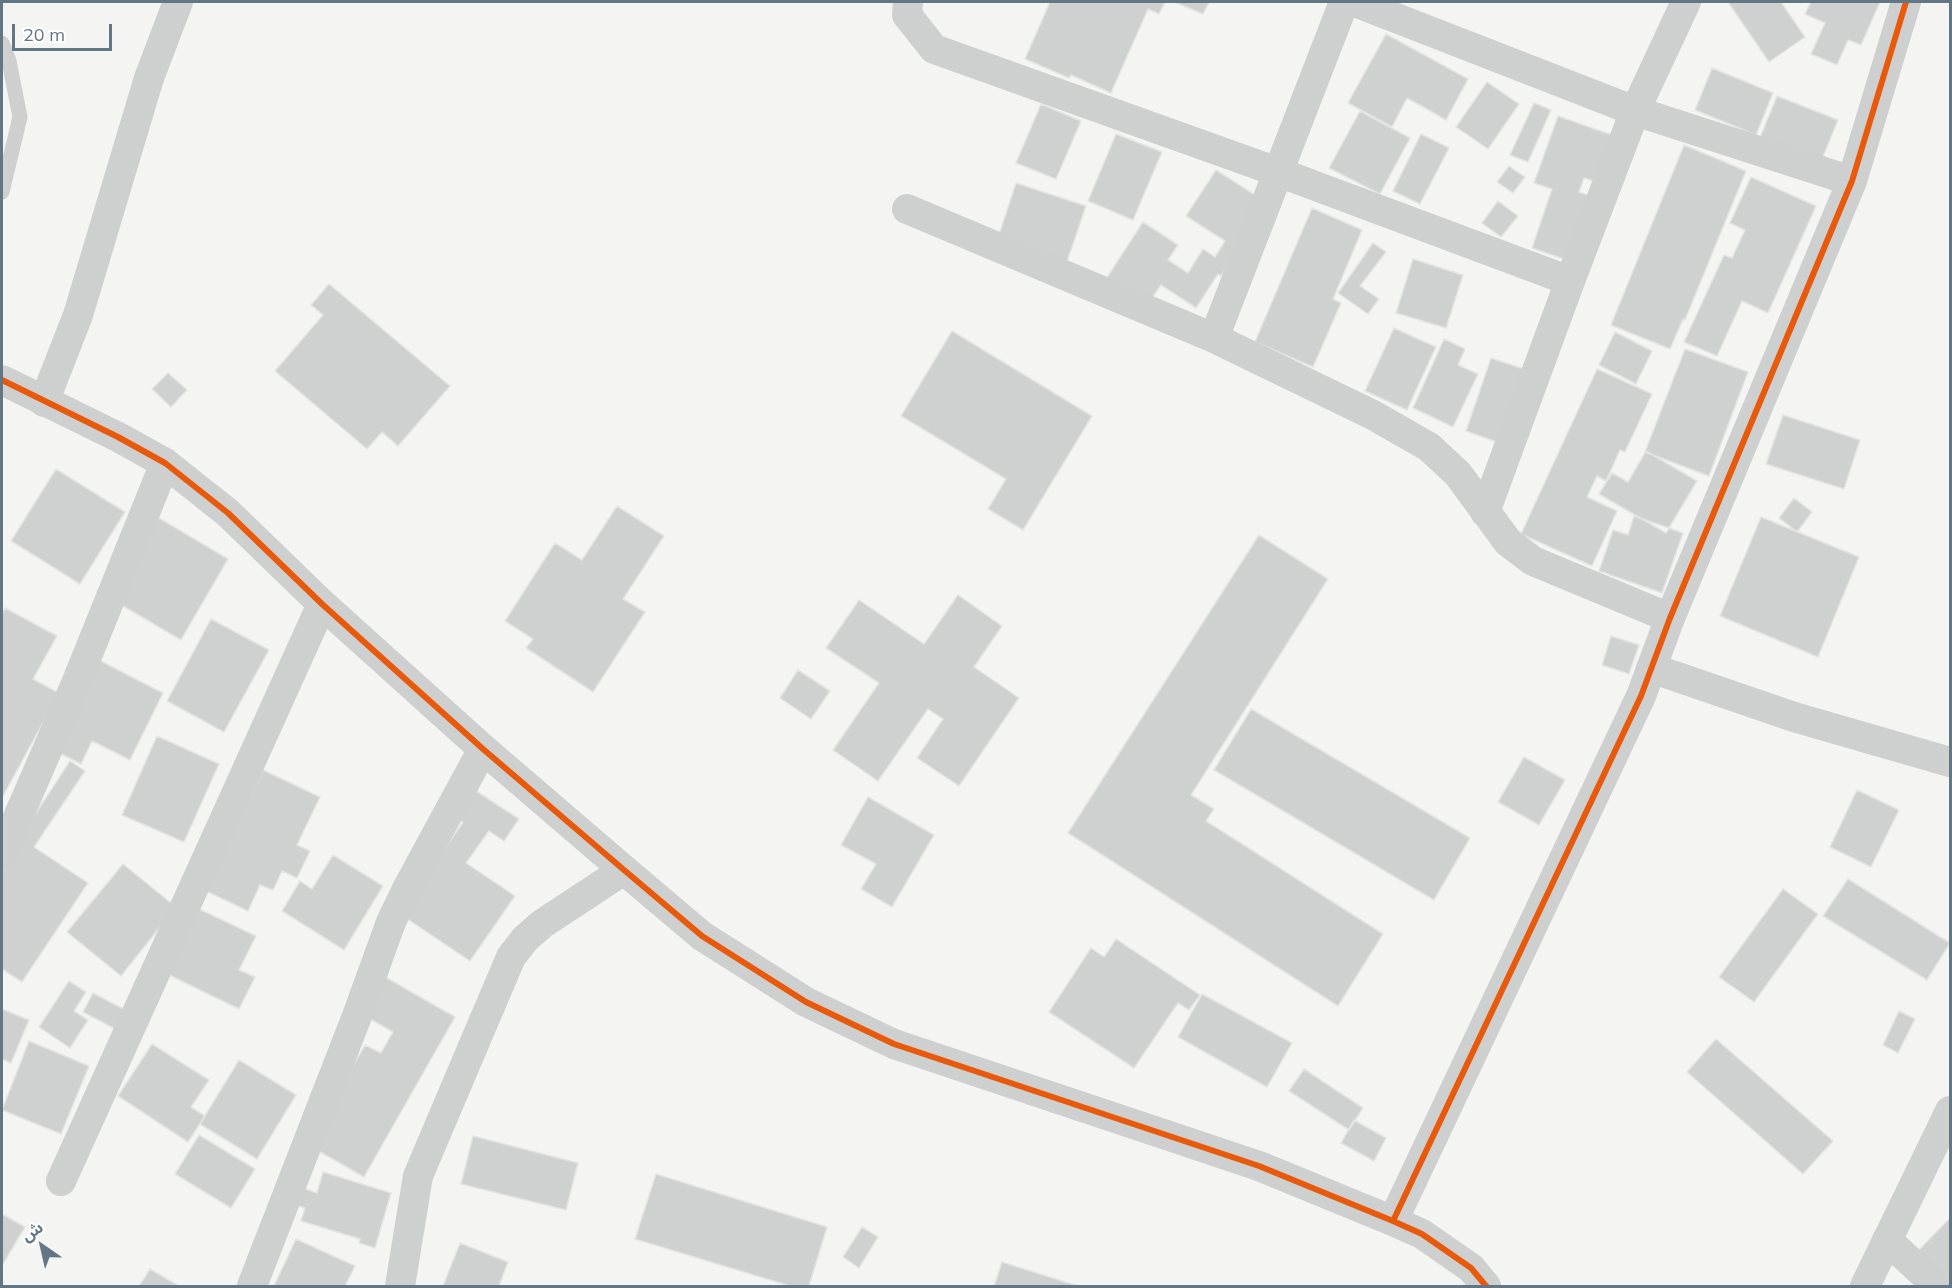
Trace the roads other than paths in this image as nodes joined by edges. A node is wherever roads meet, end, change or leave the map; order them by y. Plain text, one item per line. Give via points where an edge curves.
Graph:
1 (178, 2) edge
2 (908, 2) edge
3 (1344, 2) edge
4 (1354, 2) edge
5 (1686, 2) edge
6 (1906, 2) edge
7 (2, 43) edge
8 (1635, 111) junction
9 (1278, 172) junction
10 (1852, 181) junction
11 (2, 192) edge
12 (907, 209) dead end
13 (1570, 281) junction
14 (1214, 338) junction
15 (2, 380) edge
16 (44, 402) junction
17 (165, 463) junction
18 (1485, 512) junction
19 (322, 604) junction
20 (1670, 618) junction
21 (1651, 668) junction
22 (483, 749) junction
23 (1950, 762) edge
24 (2, 854) edge
25 (624, 870) junction
26 (1950, 1111) edge
27 (61, 1181) dead end
28 (1393, 1221) junction
29 (1887, 1239) junction
30 (252, 1287) edge
31 (400, 1287) edge
32 (1486, 1287) edge
33 (1866, 1287) edge
34 (1937, 1287) edge

1 - 16 street via 150,78 78,315
2 - 9 street via 907,15 934,49
3 - 9 street
4 - 8 street
5 - 8 street
6 - 10 street
7 - 11 lane via 20,117
8 - 10 street
8 - 13 street
9 - 13 street
9 - 14 street
10 - 20 street
12 - 14 street
13 - 18 street
14 - 18 street via 1373,415 1429,447 1458,474
15 - 16 street
16 - 17 street
17 - 19 street via 228,513
17 - 24 street
18 - 20 street via 1508,542 1533,561
19 - 22 street
19 - 27 street
20 - 21 street
21 - 23 street via 1794,717
21 - 28 street
22 - 25 street
22 - 30 street via 391,922
25 - 28 street via 702,936 806,1002 894,1044 1259,1166
25 - 31 street via 542,924 511,957 418,1176
26 - 29 street
28 - 32 street via 1422,1233 1471,1268
29 - 33 street
29 - 34 street

